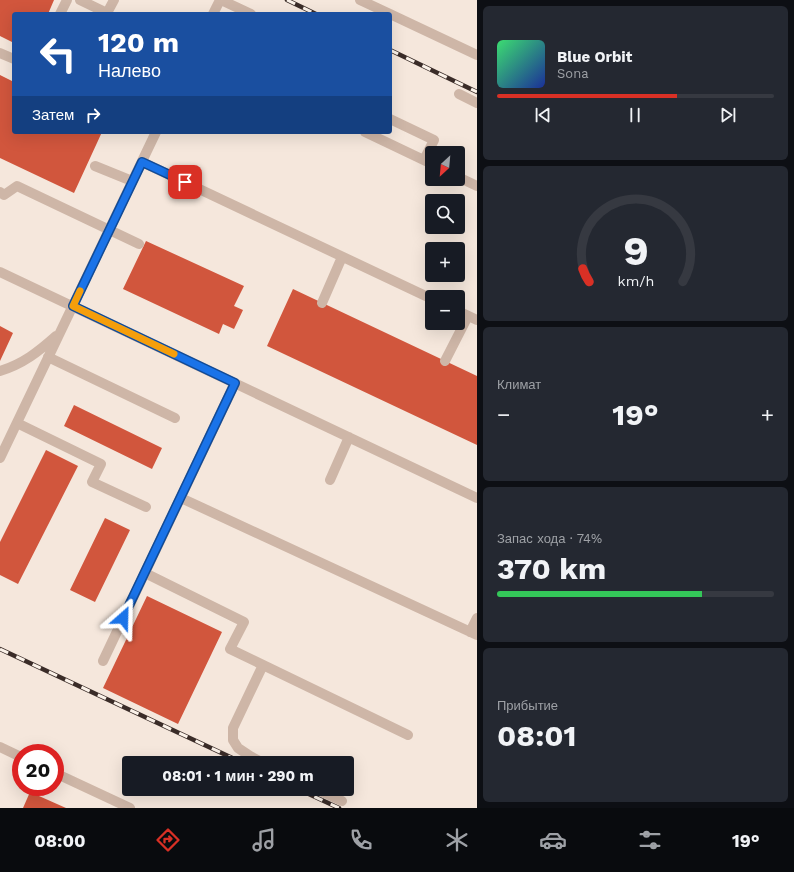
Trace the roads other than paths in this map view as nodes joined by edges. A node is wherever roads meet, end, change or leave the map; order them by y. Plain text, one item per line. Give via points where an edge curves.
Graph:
1 (67, 0) edge
2 (80, 0) edge
3 (114, 0) edge
4 (221, 0) edge
5 (360, 0) edge
6 (61, 12) edge
7 (105, 12) edge
8 (108, 12) edge
9 (214, 12) edge
10 (247, 12) edge
11 (386, 12) edge
12 (392, 15) edge
13 (0, 53) edge
14 (477, 55) edge
15 (12, 58) edge
16 (459, 94) dead end
17 (477, 103) edge
18 (392, 120) edge
19 (155, 134) edge
20 (369, 134) edge
21 (432, 146) edge
22 (425, 161) edge
23 (142, 162) junction
24 (94, 166) dead end
25 (465, 180) edge
26 (132, 181) junction
27 (477, 186) edge
28 (0, 192) edge
29 (110, 229) junction
30 (139, 244) dead end
31 (342, 257) junction
32 (0, 272) edge
33 (425, 296) edge
34 (322, 303) dead end
35 (73, 306) junction
36 (472, 318) edge
37 (60, 332) junction
38 (48, 357) junction
39 (445, 361) dead end
40 (0, 371) edge
41 (235, 383) junction
42 (175, 418) dead end
43 (17, 423) junction
44 (349, 437) junction
45 (0, 458) edge
46 (330, 480) dead end
47 (181, 498) junction
48 (477, 498) edge
49 (146, 507) dead end
50 (145, 574) junction
51 (477, 618) edge
52 (474, 634) edge
53 (103, 662) dead end
54 (263, 665) junction
55 (408, 734) dead end
56 (0, 748) edge
57 (12, 753) edge
58 (250, 756) edge
59 (64, 777) edge
60 (330, 796) edge
61 (342, 802) dead end
62 (130, 808) edge

1 - 6 street
2 - 7 street
3 - 8 street
4 - 9 street
4 - 10 street
5 - 11 street
12 - 14 street
13 - 15 street
16 - 17 street
18 - 21 street via 434,140
19 - 23 street
20 - 22 street
23 - 26 street
23 - 31 street
24 - 26 street
25 - 27 street
26 - 29 street
28 - 29 street via 4,195 17,186
29 - 30 street
29 - 35 street
31 - 33 street
31 - 34 street
32 - 35 street
35 - 37 street
35 - 41 street
36 - 39 street
37 - 38 street
37 - 40 street via 36,354
38 - 42 street
38 - 43 street
41 - 44 street
41 - 47 street
43 - 45 street
43 - 49 street via 101,464 92,482
44 - 46 street
44 - 48 street
47 - 50 street
47 - 52 street
50 - 53 street
50 - 54 street via 244,622 230,649
51 - 52 street
54 - 55 street
54 - 58 street via 232,728 233,740 238,748
56 - 57 street
59 - 62 street
60 - 61 street

